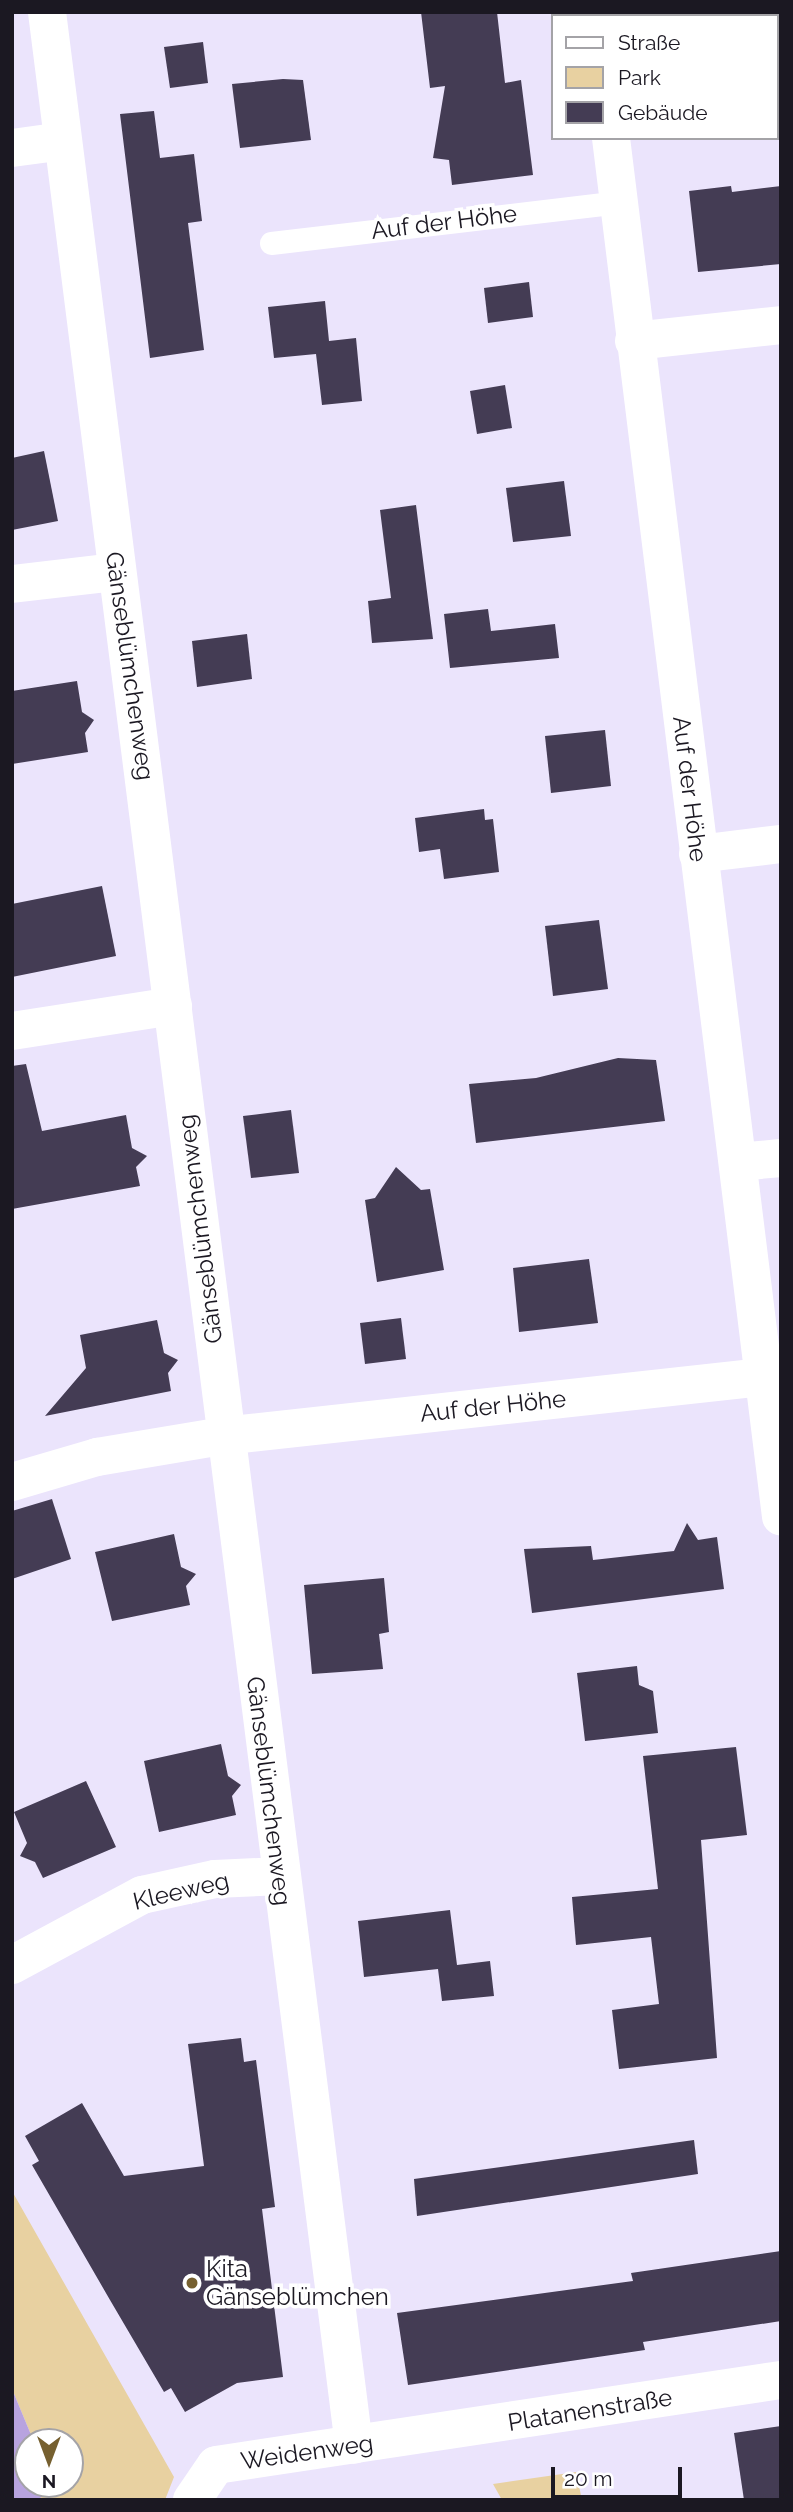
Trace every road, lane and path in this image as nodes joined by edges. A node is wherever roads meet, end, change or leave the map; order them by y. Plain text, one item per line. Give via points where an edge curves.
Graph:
1 (47, 12) edge
2 (611, 140) edge
3 (63, 141) junction
4 (12, 148) edge
5 (618, 202) junction
6 (271, 243) dead end
7 (781, 325) edge
8 (634, 341) junction
9 (116, 572) junction
10 (12, 584) edge
11 (781, 844) edge
12 (698, 854) junction
13 (173, 1006) junction
14 (12, 1031) edge
15 (781, 1158) edge
16 (738, 1162) junction
17 (763, 1377) junction
18 (223, 1436) junction
19 (12, 1482) edge
20 (781, 1517) edge
21 (281, 1876) junction
22 (12, 1965) edge
23 (781, 2381) edge
24 (398, 2439) joint
25 (354, 2445) junction
26 (192, 2500) edge

1 - 3 street, Gänseblümchenweg
2 - 5 street, Auf der Höhe
3 - 4 street
3 - 9 street, Gänseblümchenweg
5 - 6 lane, Auf der Höhe
5 - 8 street, Auf der Höhe
7 - 8 street
8 - 12 street, Auf der Höhe
9 - 10 street
9 - 13 street, Gänseblümchenweg
11 - 12 street
12 - 16 street, Auf der Höhe
13 - 14 street
13 - 18 street, Gänseblümchenweg
15 - 16 street
16 - 17 street, Auf der Höhe
17 - 18 street, Auf der Höhe
17 - 20 street, Auf der Höhe
18 - 19 street, Auf der Höhe via 97,1457
18 - 21 street, Gänseblümchenweg
21 - 22 street, Kleeweg via 215,1879 142,1895
21 - 25 street, Gänseblümchenweg
23 - 24 street, Platanenstraße
24 - 25 street, Weidenweg
25 - 26 street, Weidenweg via 216,2465

